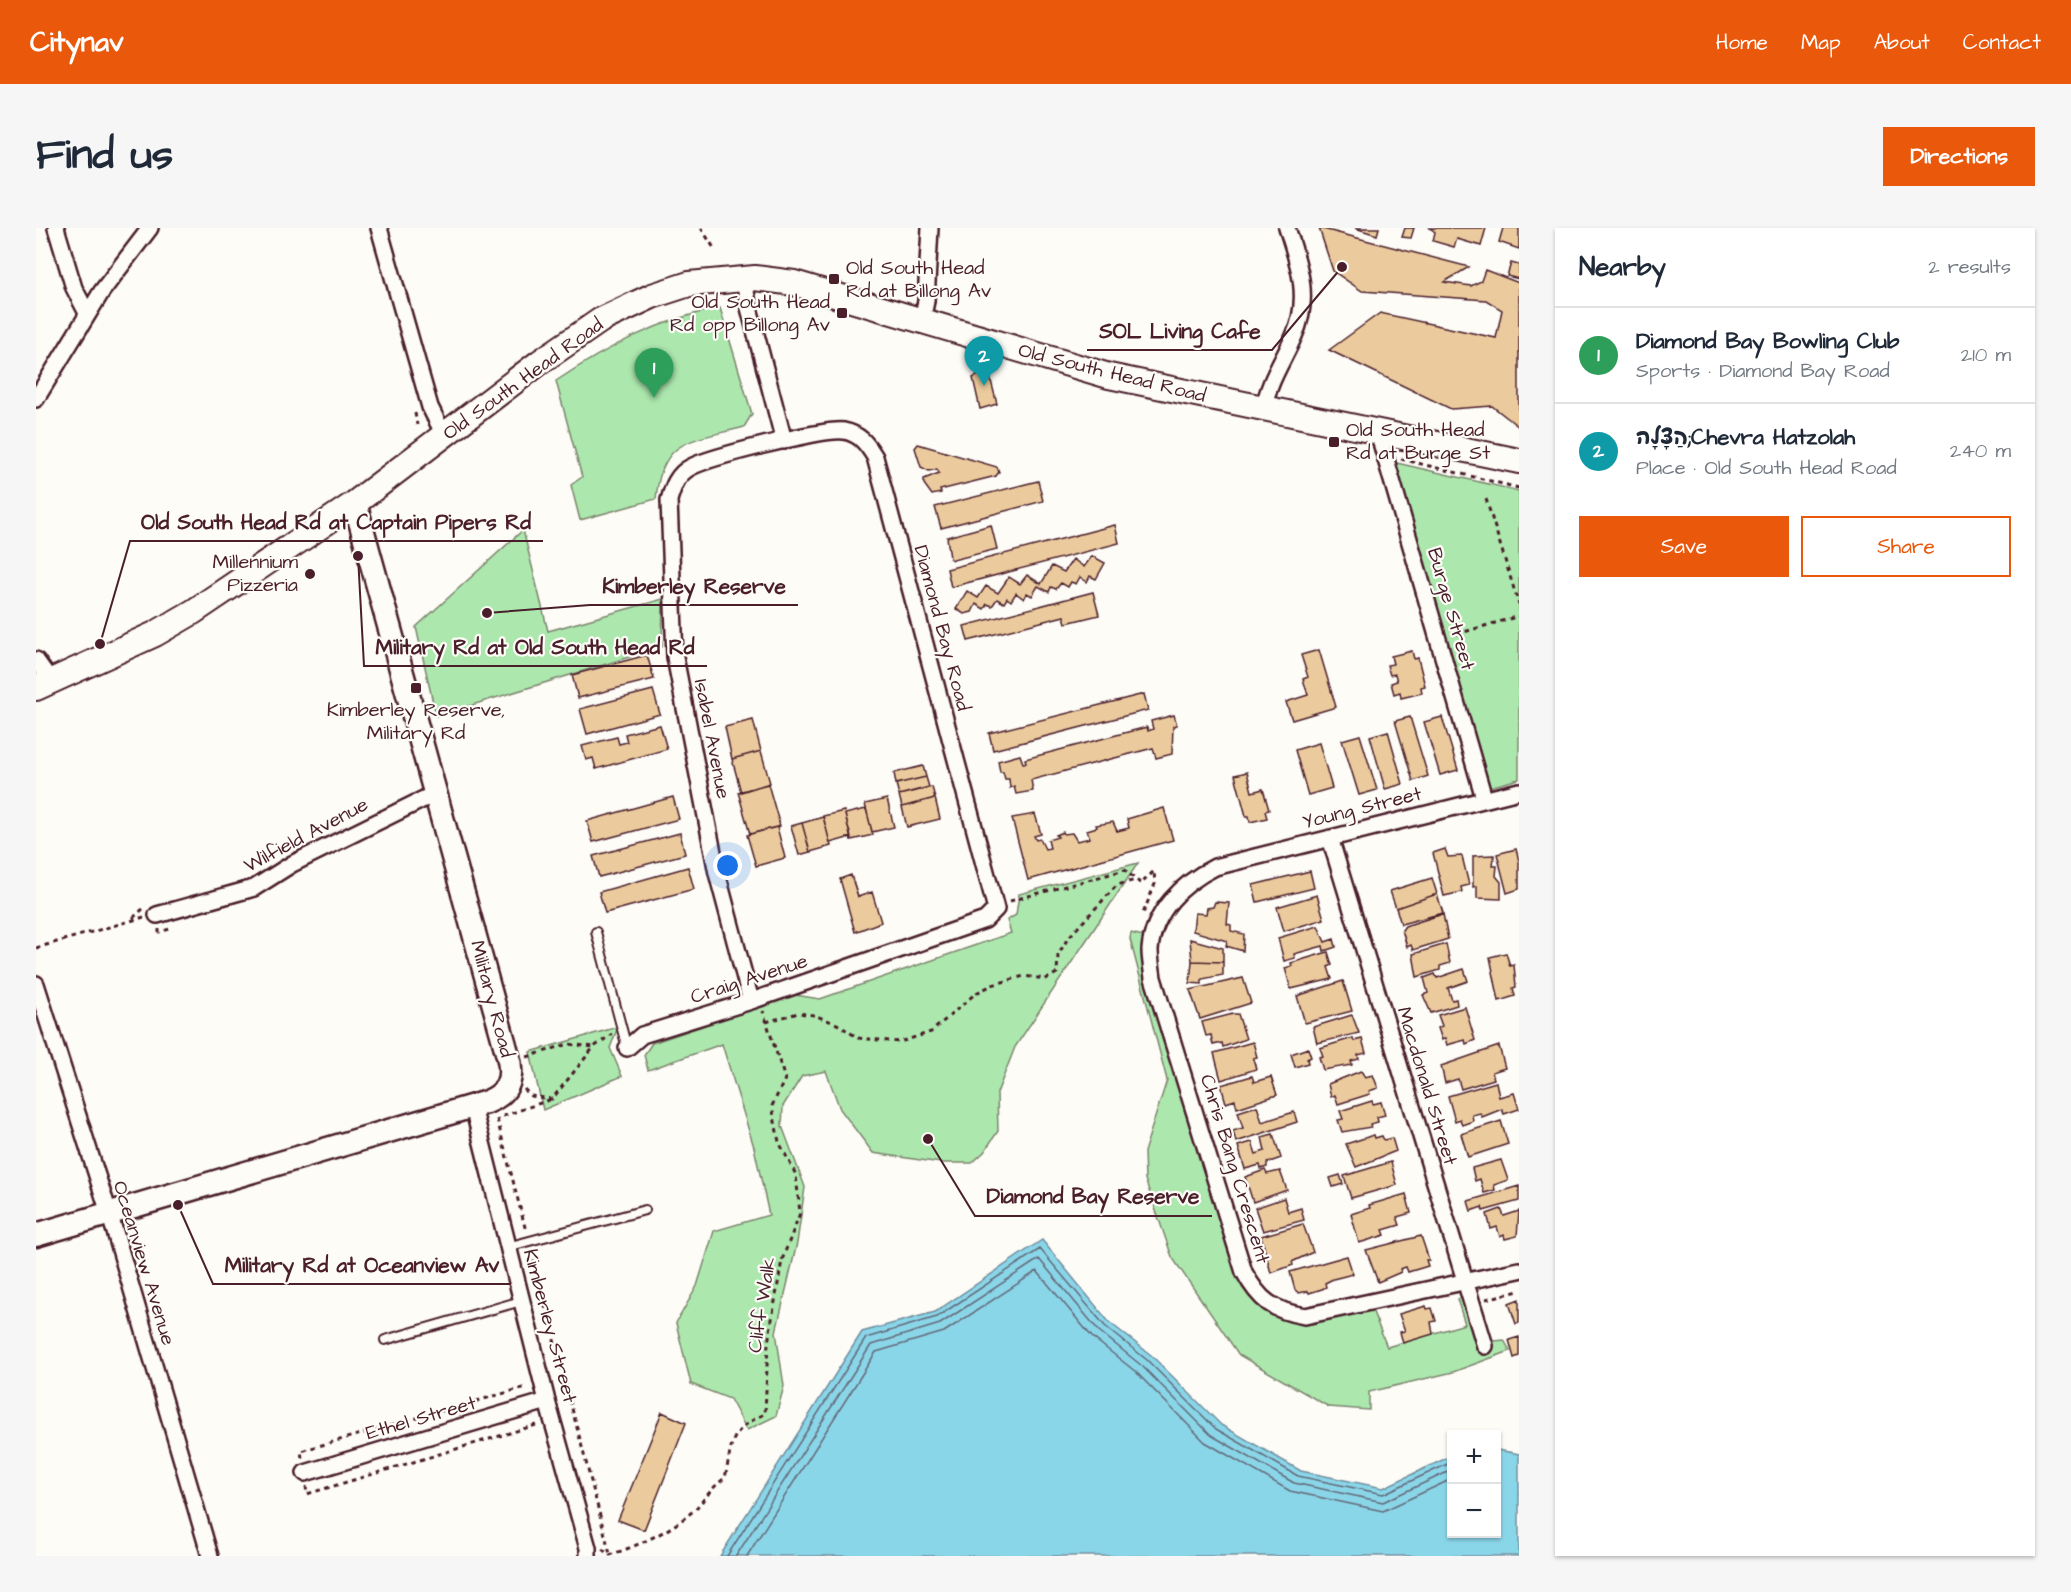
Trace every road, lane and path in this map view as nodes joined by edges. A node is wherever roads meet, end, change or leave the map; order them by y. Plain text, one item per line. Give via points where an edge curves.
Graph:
1 (56, 228) edge
2 (150, 228) edge
3 (379, 228) edge
4 (701, 228) edge
5 (930, 228) edge
6 (1287, 228) edge
7 (714, 248) dead end
8 (744, 278) junction
9 (87, 313) junction
10 (922, 321) junction
11 (36, 399) edge
12 (414, 405) dead end
13 (1263, 409) junction
14 (417, 425) dead end
15 (1378, 432) junction
16 (445, 437) junction
17 (784, 441) junction
18 (1394, 457) dead end
19 (1519, 461) edge
20 (675, 480) joint
21 (1519, 488) edge
22 (1486, 499) dead end
23 (355, 502) junction
24 (1519, 606) edge
25 (1519, 616) edge
26 (1457, 634) dead end
27 (36, 660) edge
28 (44, 684) edge
29 (1519, 791) edge
30 (436, 794) junction
31 (1484, 798) junction
32 (1330, 838) junction
33 (1215, 867) joint
34 (1136, 880) junction
35 (996, 909) junction
36 (157, 915) joint
37 (1141, 919) dead end
38 (596, 932) dead end
39 (36, 948) edge
40 (36, 984) edge
41 (756, 1000) junction
42 (766, 1022) junction
43 (594, 1047) junction
44 (627, 1048) junction
45 (527, 1057) dead end
46 (511, 1078) junction
47 (552, 1099) junction
48 (473, 1107) junction
49 (645, 1210) dead end
50 (107, 1215) junction
51 (526, 1234) dead end
52 (36, 1235) edge
53 (529, 1245) dead end
54 (507, 1247) junction
55 (1519, 1270) edge
56 (1465, 1284) junction
57 (521, 1301) junction
58 (385, 1340) dead end
59 (1485, 1346) dead end
60 (548, 1401) junction
61 (305, 1473) dead end
62 (617, 1553) dead end
63 (610, 1555) edge
64 (210, 1556) edge
65 (588, 1556) edge

1 - 9 street via 74,288
2 - 9 street
3 - 16 street via 430,407
4 - 7 path
5 - 10 street
6 - 13 street via 1304,290 1302,311
8 - 10 main road, Old South Head Road via 794,283
8 - 16 main road, Old South Head Road via 712,280 666,291 601,320
8 - 17 street
9 - 11 street
10 - 13 main road, Old South Head Road via 1108,376
12 - 14 path
13 - 15 main road, Old South Head Road
15 - 19 main road, Old South Head Road
15 - 31 street, Burge Street
16 - 23 main road, Old South Head Road
17 - 20 street, Diamond Bay Road via 690,467
17 - 35 street, Diamond Bay Road via 831,430 845,431 867,444 875,457
18 - 21 path
20 - 41 street, Isabel Avenue via 669,500 675,657 717,873
22 - 24 path
23 - 28 main road, Old South Head Road via 176,623
23 - 30 street, Military Road
25 - 26 path
27 - 28 street
29 - 31 street, Young Street
30 - 36 street, Wilfield Avenue via 292,864 254,888
30 - 46 street, Military Road
31 - 32 street, Young Street
32 - 33 street, Young Street
32 - 56 street, Macdonald Street
33 - 56 street, Chris Bang Crescent via 1196,877 1165,908 1150,950 1157,990 1244,1272 1255,1293 1283,1313 1305,1316
34 - 35 path via 1125,870 1005,902
34 - 37 path via 1143,884 1152,872 1156,874
34 - 42 path via 1117,885 1068,938 1058,955 1057,973 1052,977 1046,980 1024,976 992,985 922,1036 888,1042 858,1038 828,1019 798,1013
35 - 41 street, Craig Avenue via 985,920
36 - 39 path
38 - 44 lane
40 - 50 street, Oceanview Avenue
41 - 42 path, Cliff Walk
41 - 44 street, Craig Avenue via 642,1035
42 - 62 path, Cliff Walk via 785,1079 771,1106 779,1142 796,1175 800,1213 782,1260 768,1343 765,1414 735,1432 724,1478 696,1509 660,1534
43 - 44 path via 616,1031
43 - 45 path via 568,1044
43 - 47 path
46 - 47 path via 531,1096
46 - 48 street, Military Road via 507,1089 497,1098
47 - 51 path via 496,1119
48 - 50 street, Military Road
48 - 54 street, Kimberley Street
49 - 54 lane
50 - 52 street, Military Road
50 - 64 street, Oceanview Avenue
53 - 63 path
54 - 57 street, Kimberley Street
55 - 56 street, Chris Bang Crescent
56 - 59 street, Macdonald Street
57 - 58 lane
57 - 60 street, Kimberley Street
60 - 61 street, Ethel Street
60 - 65 street, Kimberley Street

